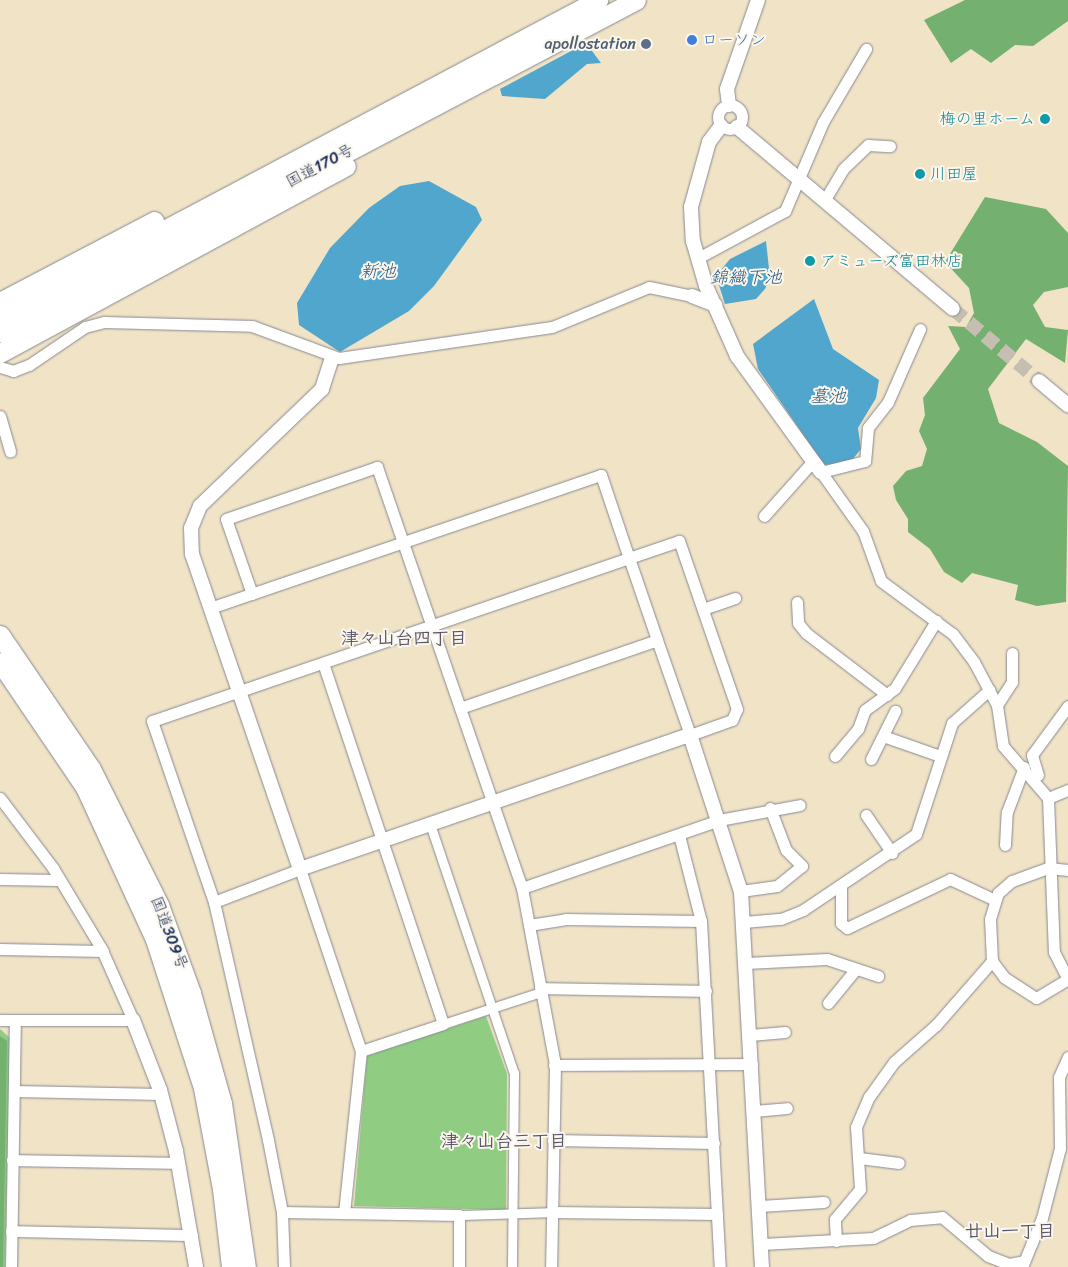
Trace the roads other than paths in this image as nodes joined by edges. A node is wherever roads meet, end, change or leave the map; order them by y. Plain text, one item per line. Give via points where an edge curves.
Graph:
1 (598, 0) edge
2 (636, 0) edge
3 (758, 0) edge
4 (866, 49) dead end
5 (729, 105) junction
6 (418, 114) junction
7 (380, 116) junction
8 (721, 126) junction
9 (737, 127) junction
10 (890, 146) dead end
11 (800, 181) junction
12 (824, 201) junction
13 (698, 258) junction
14 (692, 296) joint
15 (0, 302) edge
16 (716, 305) junction
17 (953, 309) tunnel mouth
18 (2, 325) edge
19 (920, 329) dead end
20 (0, 353) edge
21 (332, 358) junction
22 (0, 367) edge
23 (1039, 381) tunnel mouth
24 (1068, 404) edge
25 (0, 416) edge
26 (10, 452) dead end
27 (812, 460) junction
28 (821, 472) junction
29 (764, 516) dead end
30 (404, 543) junction
31 (629, 558) junction
32 (252, 594) junction
33 (735, 598) dead end
34 (798, 602) dead end
35 (210, 608) junction
36 (703, 609) junction
37 (936, 621) junction
38 (432, 625) junction
39 (0, 636) edge
40 (658, 640) junction
41 (1012, 653) dead end
42 (0, 662) edge
43 (323, 663) junction
44 (989, 690) junction
45 (239, 692) junction
46 (887, 695) junction
47 (997, 705) junction
48 (1068, 706) edge
49 (460, 708) junction
50 (895, 711) dead end
51 (690, 735) junction
52 (883, 736) junction
53 (835, 756) dead end
54 (940, 756) junction
55 (871, 759) dead end
56 (1024, 767) junction
57 (1068, 790) edge
58 (1048, 797) junction
59 (0, 798) edge
60 (492, 803) junction
61 (800, 805) dead end
62 (770, 808) junction
63 (866, 815) dead end
64 (719, 820) junction
65 (430, 824) junction
66 (680, 835) junction
67 (383, 840) junction
68 (1005, 845) dead end
69 (892, 852) junction
70 (1052, 868) junction
71 (300, 869) junction
72 (1068, 870) edge
73 (0, 879) edge
74 (58, 880) junction
75 (841, 885) junction
76 (522, 888) junction
77 (741, 891) junction
78 (995, 900) junction
79 (214, 902) junction
80 (701, 921) junction
81 (744, 922) junction
82 (529, 926) junction
83 (0, 949) edge
84 (102, 950) junction
85 (992, 961) junction
86 (746, 963) junction
87 (855, 970) junction
88 (878, 976) dead end
89 (1068, 980) edge
90 (541, 990) junction
91 (706, 991) junction
92 (828, 1004) dead end
93 (492, 1009) junction
94 (0, 1020) edge
95 (15, 1020) junction
96 (134, 1020) junction
97 (443, 1024) junction
98 (785, 1032) dead end
99 (750, 1035) junction
100 (361, 1051) junction
101 (1068, 1057) edge
102 (554, 1064) junction
103 (752, 1064) junction
104 (709, 1066) junction
105 (14, 1091) junction
106 (161, 1094) junction
107 (787, 1108) dead end
108 (754, 1111) junction
109 (553, 1140) junction
110 (714, 1143) junction
111 (859, 1158) junction
112 (12, 1160) junction
113 (179, 1163) junction
114 (899, 1163) dead end
115 (824, 1202) dead end
116 (760, 1206) junction
117 (282, 1212) junction
118 (552, 1212) junction
119 (344, 1213) junction
120 (512, 1214) junction
121 (717, 1214) junction
122 (459, 1215) junction
123 (11, 1231) junction
124 (192, 1235) junction
125 (836, 1241) junction
126 (762, 1244) junction
127 (1023, 1264) edge
128 (11, 1267) edge
129 (196, 1267) edge
130 (231, 1267) edge
131 (246, 1267) edge
132 (284, 1267) edge
133 (459, 1267) edge
134 (512, 1267) edge
135 (551, 1267) edge
136 (720, 1267) edge
137 (762, 1267) edge

1 - 7 highway, 国道170号
2 - 6 highway, 国道170号
3 - 5 street via 727,89
4 - 11 street via 823,122
5 - 8 street via 719,111
5 - 9 street via 741,113
6 - 18 highway, 国道170号
6 - 20 highway via 320,182
7 - 15 highway via 344,123 302,142
7 - 18 highway, 国道170号
8 - 9 street
8 - 13 street via 709,142 691,207
9 - 11 street
10 - 12 street via 868,145 843,169
11 - 12 street
11 - 13 street via 779,216
12 - 17 street
13 - 16 street
14 - 16 street
14 - 21 street via 649,287 552,328
16 - 27 street via 737,356
19 - 28 street via 888,402 868,428 865,462
21 - 22 street via 252,326 127,320 85,327 13,371
21 - 35 street via 322,389 195,516 192,554
23 - 24 street
25 - 26 street
27 - 28 street
27 - 29 street
28 - 37 street via 863,530 881,581
30 - 31 street via 601,475
30 - 32 street
30 - 32 street via 377,467 226,519
30 - 38 street
31 - 36 street via 680,541
31 - 38 street
31 - 40 street
32 - 35 street
33 - 36 street
34 - 46 street via 798,623 806,633
35 - 45 street
36 - 51 street via 737,710 732,720
37 - 44 street via 953,634
37 - 46 street
38 - 43 street
38 - 49 street
39 - 131 highway, 国道309号 via 91,769 159,905 191,993 220,1094
40 - 49 street
40 - 51 street
41 - 47 street via 1012,682
42 - 130 highway, 国道309号 via 35,707 89,794 159,948 203,1088 222,1189
43 - 45 street
43 - 67 street
44 - 47 street
44 - 54 street via 962,710 946,735
45 - 71 street
45 - 79 street via 152,721
46 - 53 street via 865,710 858,728
47 - 56 street via 1003,746
48 - 58 street via 1030,760
49 - 60 street
50 - 52 street
51 - 60 street
51 - 64 street
52 - 54 street
52 - 55 street
54 - 69 street via 922,824
56 - 58 street
56 - 68 street via 1007,812
57 - 58 street
58 - 70 street
59 - 74 street
60 - 65 street
60 - 76 street
61 - 62 street
62 - 64 street
62 - 77 street via 786,850 802,866 777,886
63 - 69 street
64 - 66 street
64 - 77 street
65 - 67 street
65 - 93 street
66 - 76 street
66 - 80 street
67 - 71 street
67 - 97 street
69 - 75 street
70 - 72 street
70 - 78 street via 1012,881
70 - 89 street via 1054,952
71 - 79 street
71 - 100 street
73 - 74 street
74 - 84 street
75 - 78 street via 841,923 847,928 950,879
75 - 81 street via 791,916
76 - 82 street
77 - 81 street
78 - 85 street via 990,919
79 - 117 street
80 - 82 street via 565,918
80 - 91 street
81 - 86 street
82 - 90 street
83 - 84 street
84 - 96 street
85 - 89 street via 1004,977 1036,998
85 - 111 street via 877,1083 856,1127
86 - 87 street via 827,959
86 - 99 street
87 - 88 street via 870,970
87 - 92 street
90 - 91 street
90 - 93 street
90 - 102 street
91 - 104 street
93 - 97 street
93 - 120 street via 514,1073
94 - 95 street
95 - 96 street
95 - 105 street
96 - 106 street
97 - 100 street
98 - 99 street
99 - 103 street
100 - 119 street
101 - 127 street via 1059,1077 1060,1148 1042,1218
102 - 104 street
102 - 109 street
103 - 104 street
103 - 108 street
104 - 110 street
105 - 106 street
105 - 112 street
106 - 113 street
107 - 108 street
108 - 116 street
109 - 110 street
109 - 118 street
110 - 121 street
111 - 114 street
111 - 125 street via 860,1189 835,1219
112 - 113 street
112 - 123 street
113 - 124 street
115 - 116 street
116 - 126 street
117 - 119 street
117 - 132 street
118 - 120 street
118 - 121 street
118 - 135 street
119 - 122 street
120 - 122 street
120 - 134 street
121 - 136 street
122 - 133 street
123 - 124 street
123 - 128 street
124 - 129 street
125 - 126 street
125 - 127 street via 873,1238 910,1220 942,1217 988,1256 1009,1264
126 - 137 street

